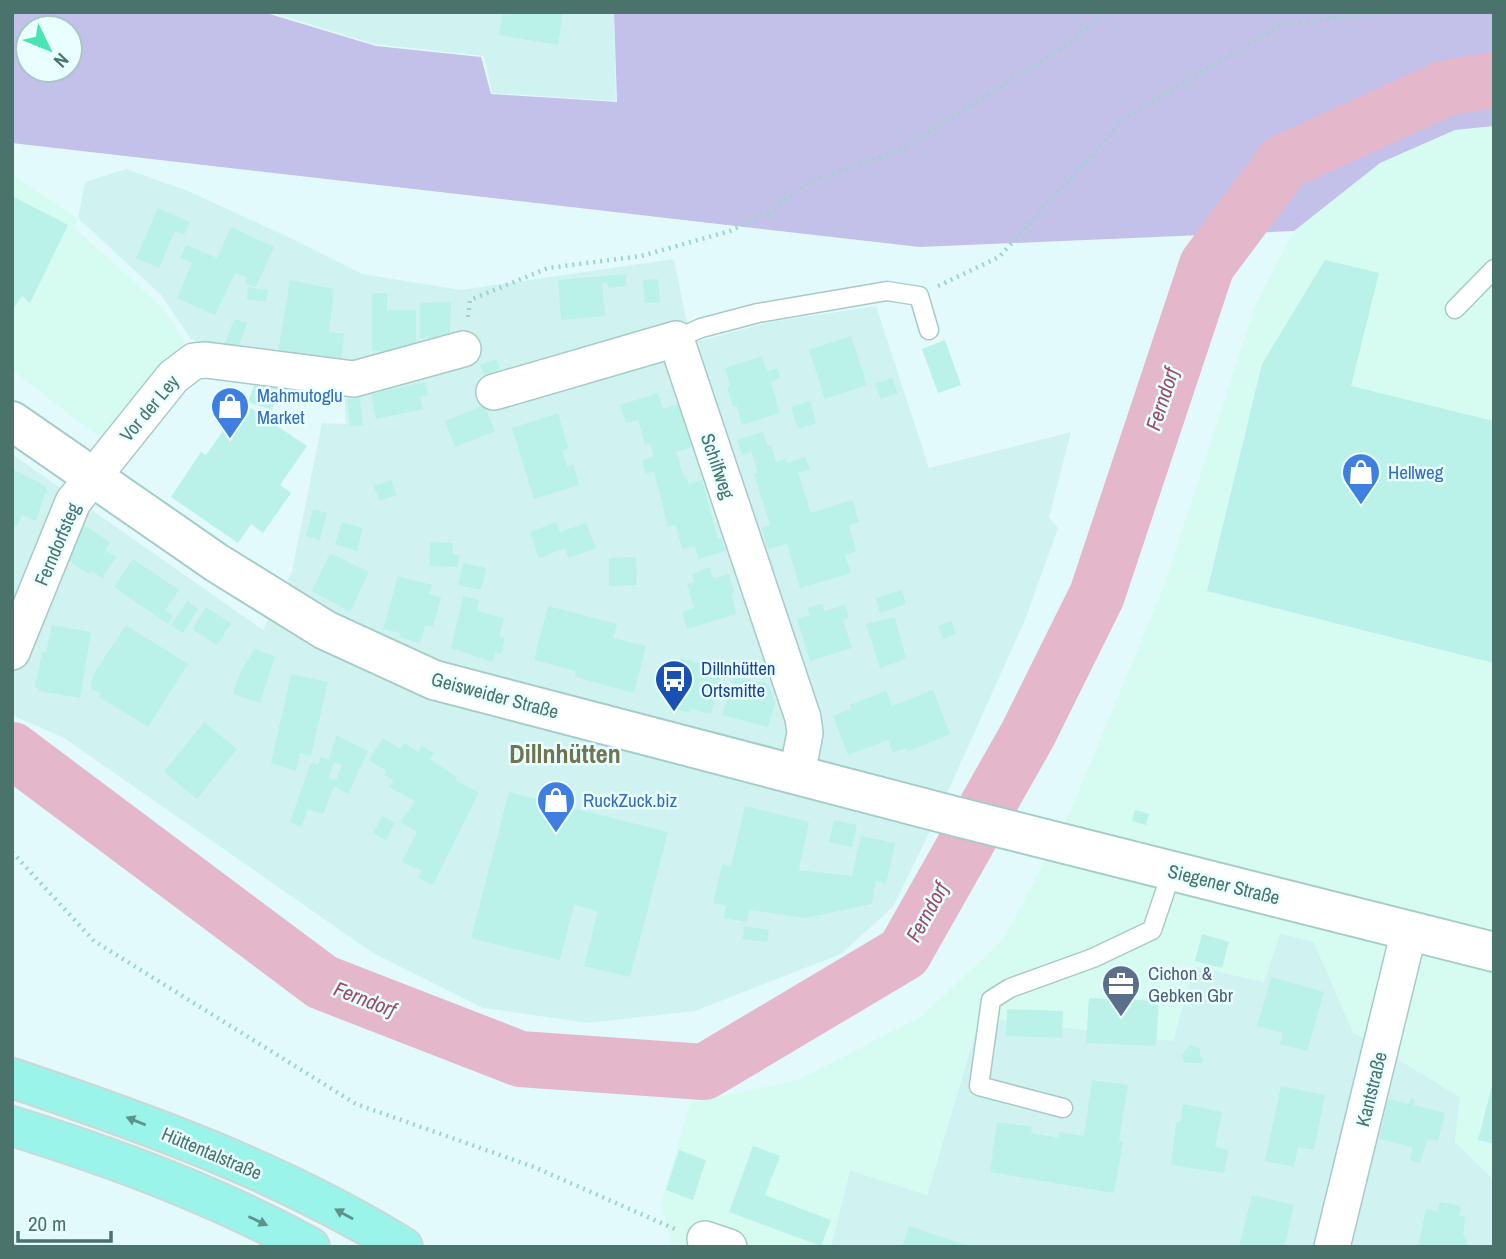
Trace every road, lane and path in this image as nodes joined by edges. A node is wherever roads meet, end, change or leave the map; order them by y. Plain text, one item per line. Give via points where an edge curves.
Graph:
1 (1108, 12) edge
2 (1384, 12) edge
3 (1494, 269) edge
4 (919, 296) junction
5 (1455, 309) dead end
6 (929, 330) dead end
7 (676, 339) junction
8 (463, 349) joint
9 (494, 392) dead end
10 (12, 422) edge
11 (92, 477) junction
12 (12, 652) edge
13 (797, 774) junction
14 (954, 816) joint
15 (12, 852) edge
16 (1172, 871) junction
17 (1409, 931) junction
18 (1494, 952) edge
19 (12, 1078) edge
20 (1063, 1108) dead end
21 (12, 1126) edge
22 (717, 1243) edge
23 (310, 1247) edge
24 (403, 1247) edge
25 (1332, 1247) edge

1 - 8 path via 1057,51 901,150 811,180 769,212 730,231 641,256 548,268 470,300
2 - 4 path via 1281,25 1126,117 999,257
3 - 5 lane
4 - 6 lane
4 - 7 lane via 887,291 758,313
7 - 9 street
7 - 13 street, Schilfweg via 803,718 805,733
8 - 11 street, Vor der Ley via 354,379 194,361 173,377
10 - 11 main road, Geisweider Straße
11 - 12 street, Ferndorfsteg via 73,502
11 - 13 main road, Geisweider Straße via 325,630 434,680
13 - 14 main road, Geisweider Straße
14 - 16 main road, Siegener Straße
15 - 22 path via 93,941 356,1104 534,1167 669,1227
16 - 17 main road, Siegener Straße
16 - 20 lane via 1152,930 991,1000 979,1086
17 - 18 main road, Siegener Straße
17 - 25 street, Kantstraße
24 -> 19 highway, Hüttentalstraße via 303,1192 203,1148
21 -> 23 highway via 189,1188

